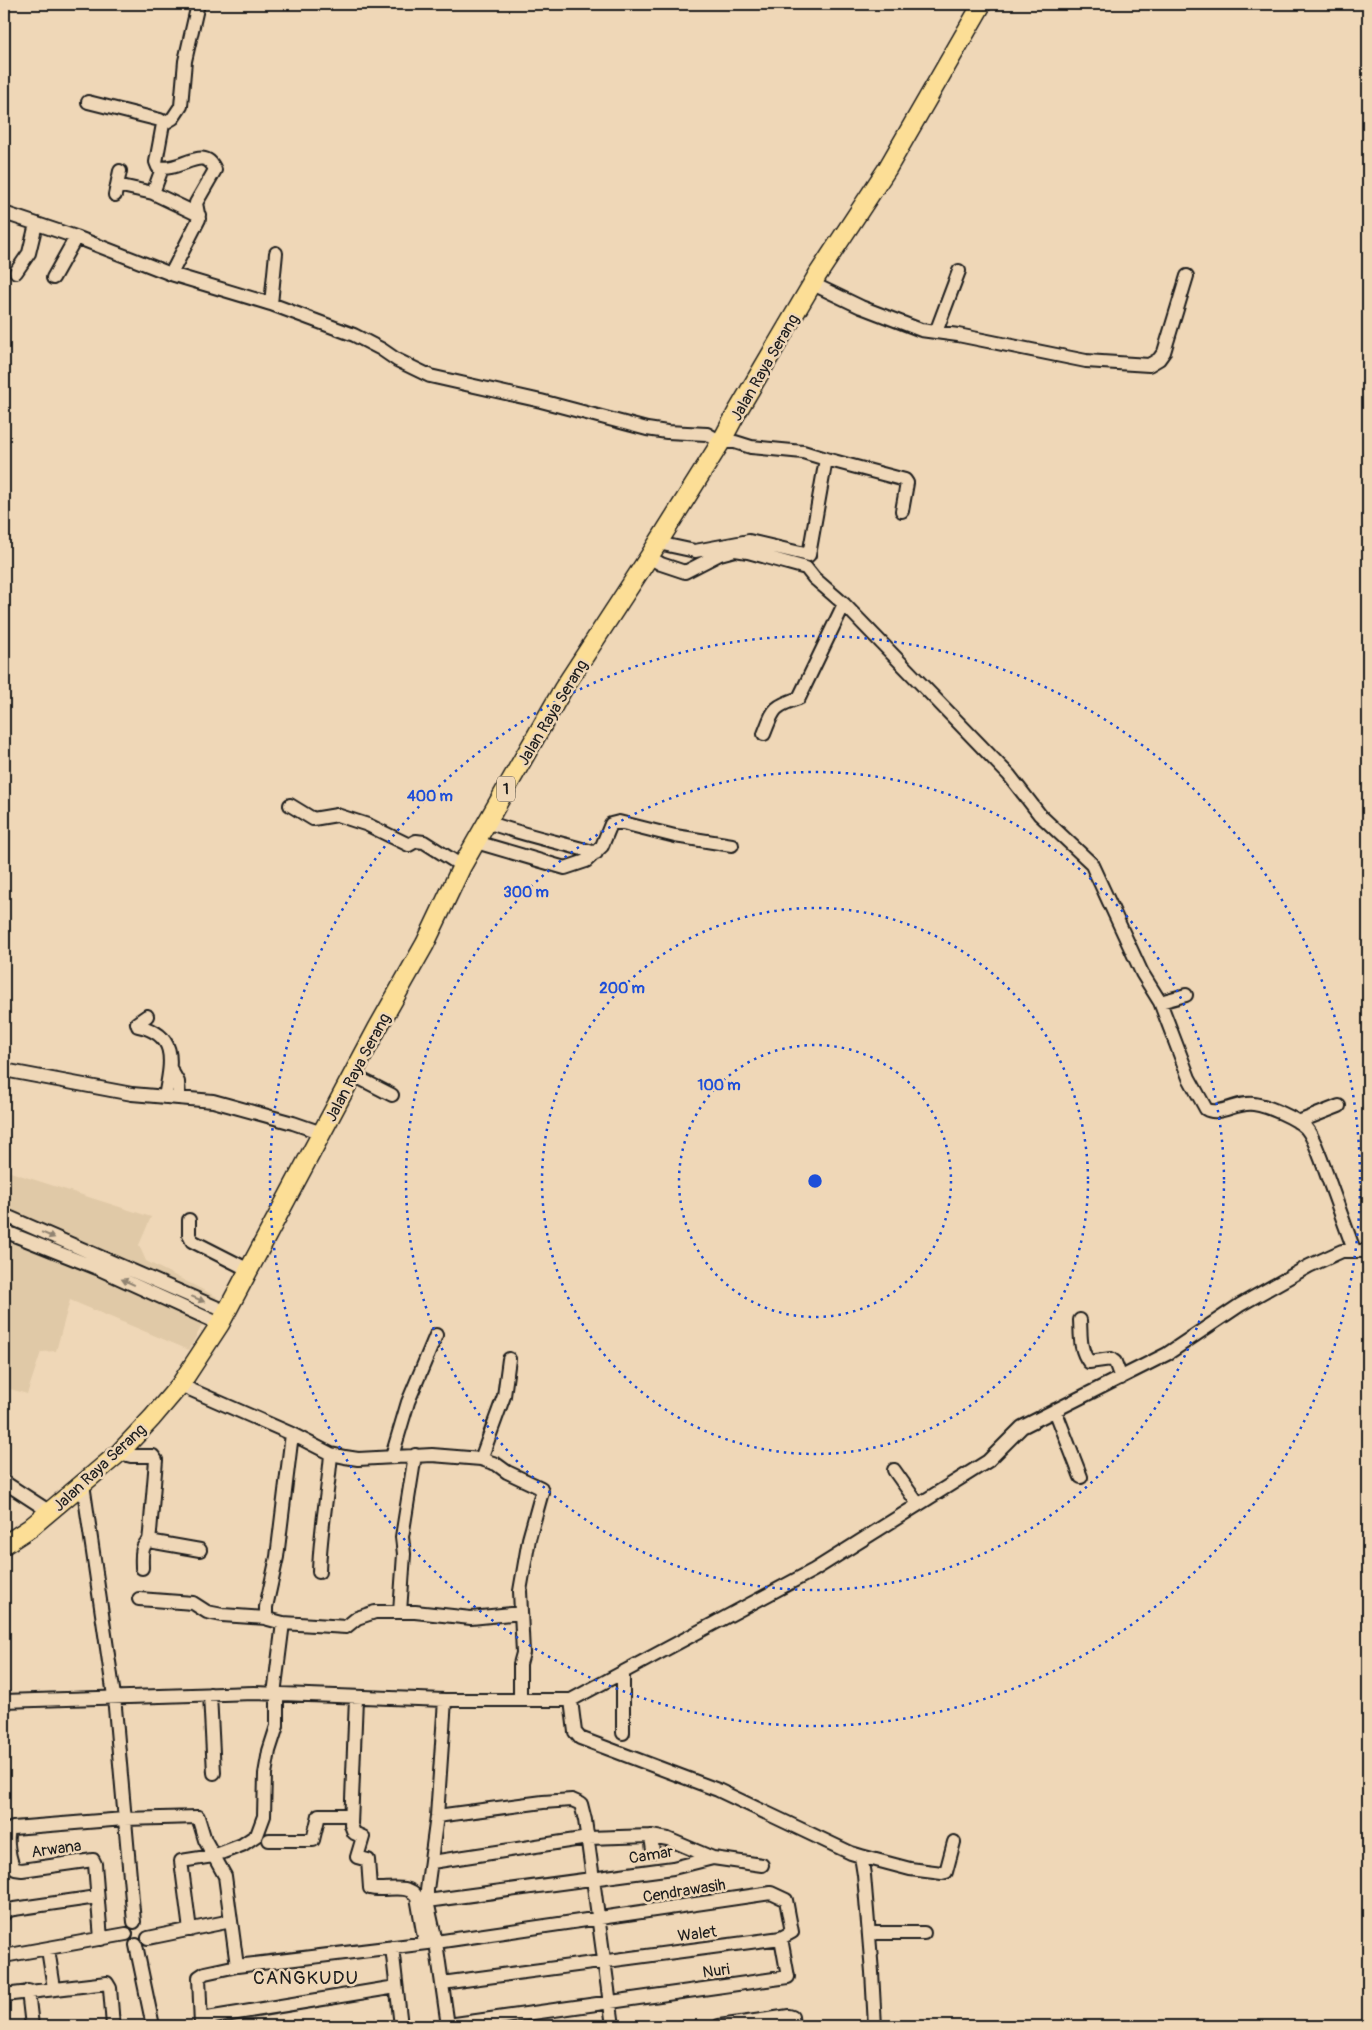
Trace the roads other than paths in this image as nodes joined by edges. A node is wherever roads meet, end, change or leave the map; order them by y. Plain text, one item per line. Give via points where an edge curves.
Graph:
1 (198, 4) edge
2 (982, 4) edge
3 (88, 102) dead end
4 (163, 124) junction
5 (120, 171) dead end
6 (160, 174) dead end
7 (153, 193) junction
8 (4, 212) edge
9 (200, 215) junction
10 (36, 224) junction
11 (76, 237) junction
12 (276, 253) dead end
13 (959, 270) dead end
14 (16, 272) dead end
15 (171, 274) junction
16 (1187, 276) dead end
17 (53, 278) dead end
18 (813, 284) junction
19 (271, 304) junction
20 (936, 332) junction
21 (721, 442) junction
22 (826, 459) junction
23 (902, 511) dead end
24 (653, 550) junction
25 (844, 604) junction
26 (764, 734) dead end
27 (290, 805) dead end
28 (487, 822) junction
29 (476, 842) junction
30 (732, 846) dead end
31 (596, 853) junction
32 (462, 866) junction
33 (1186, 995) dead end
34 (1160, 1002) junction
35 (147, 1016) dead end
36 (170, 1068) junction
37 (4, 1070) edge
38 (353, 1075) junction
39 (392, 1094) dead end
40 (165, 1097) junction
41 (179, 1098) junction
42 (1339, 1106) dead end
43 (1298, 1122) junction
44 (322, 1133) junction
45 (4, 1215) edge
46 (189, 1220) dead end
47 (4, 1231) edge
48 (1354, 1250) junction
49 (1368, 1252) edge
50 (249, 1270) junction
51 (224, 1318) junction
52 (1080, 1320) dead end
53 (436, 1335) dead end
54 (509, 1359) dead end
55 (1121, 1378) junction
56 (180, 1386) junction
57 (1055, 1410) junction
58 (292, 1434) junction
59 (119, 1453) junction
60 (331, 1454) junction
61 (415, 1455) junction
62 (392, 1456) junction
63 (481, 1459) junction
64 (894, 1470) dead end
65 (1081, 1477) dead end
66 (4, 1482) edge
67 (83, 1484) junction
68 (918, 1504) junction
69 (50, 1512) junction
70 (149, 1541) junction
71 (4, 1545) edge
72 (200, 1550) dead end
73 (142, 1568) dead end
74 (318, 1572) dead end
75 (139, 1599) dead end
76 (400, 1612) junction
77 (521, 1613) junction
78 (266, 1618) junction
79 (283, 1623) junction
80 (623, 1674) junction
81 (210, 1694) junction
82 (276, 1694) junction
83 (114, 1696) junction
84 (356, 1698) junction
85 (445, 1700) junction
86 (520, 1700) junction
87 (571, 1700) junction
88 (4, 1701) edge
89 (623, 1733) dead end
90 (214, 1773) dead end
91 (352, 1815) junction
92 (437, 1816) junction
93 (124, 1819) junction
94 (650, 1836) junction
95 (588, 1838) junction
96 (270, 1840) dead end
97 (954, 1842) dead end
98 (653, 1851) dead end
99 (213, 1856) junction
100 (861, 1856) junction
101 (714, 1858) junction
102 (432, 1862) junction
103 (762, 1865) dead end
104 (593, 1879) junction
105 (97, 1897) junction
106 (427, 1901) junction
107 (4, 1914) edge
108 (599, 1920) junction
109 (231, 1921) junction
110 (134, 1922) junction
111 (190, 1930) junction
112 (869, 1933) junction
113 (924, 1933) dead end
114 (126, 1934) junction
115 (786, 1935) junction
116 (148, 1938) junction
117 (102, 1939) junction
118 (430, 1943) junction
119 (136, 1945) junction
120 (392, 1947) junction
121 (48, 1948) junction
122 (4, 1956) edge
123 (604, 1960) junction
124 (237, 1966) junction
125 (442, 1983) junction
126 (396, 1987) junction
127 (54, 1988) junction
128 (28, 1991) junction
129 (4, 1995) edge
130 (610, 2001) junction
131 (201, 2023) edge
132 (32, 2026) edge
133 (113, 2026) edge
134 (153, 2026) edge
135 (401, 2026) edge
136 (448, 2026) edge
137 (613, 2026) edge
138 (719, 2026) edge
139 (793, 2026) edge
140 (875, 2026) edge

1 - 4 street via 185,61 180,106 173,118
2 - 18 highway, Jalan Raya Serang / 1 via 887,169
3 - 4 street via 160,120
4 - 9 street via 156,162 158,167 167,170 199,158 213,164 215,170 196,203
5 - 7 street via 116,190
6 - 7 street
7 - 9 street
8 - 10 street
9 - 15 street
10 - 11 street
10 - 14 street via 29,253
11 - 15 street
11 - 17 street
12 - 19 street
13 - 20 street
15 - 19 street
16 - 20 street via 1164,352 1160,359 1150,364 1086,362
18 - 20 street via 908,326
18 - 21 highway, Jalan Raya Serang / 1
19 - 21 street via 354,335 430,376 647,429 707,434
21 - 22 street via 803,452
21 - 24 highway, Jalan Raya Serang / 1
22 - 23 street via 905,480
22 - 24 street via 809,555 749,542 694,551
24 - 25 street via 661,564 685,572 734,550 777,559 806,568
24 - 28 highway, Jalan Raya Serang / 1 via 563,689
25 - 26 street via 799,698 780,704 774,710
25 - 34 street via 1009,775 1040,815 1091,863 1142,973
27 - 32 street via 313,819 337,815 405,844 424,842
28 - 29 highway, Jalan Raya Serang / 1
28 - 31 street
29 - 31 street via 565,868 586,862
29 - 32 highway, Jalan Raya Serang / 1
30 - 31 street via 619,822 611,824
32 - 38 highway, Jalan Raya Serang / 1 via 425,944
33 - 34 street
34 - 43 street via 1189,1078 1206,1109 1215,1112 1251,1104
35 - 36 street via 136,1023 165,1040
36 - 40 street
36 - 41 street via 178,1082
37 - 40 street
38 - 39 street
38 - 44 highway, Jalan Raya Serang / 1
40 - 41 street
41 - 44 street via 213,1101
42 - 43 street
43 - 48 street via 1313,1140
44 - 50 highway, Jalan Raya Serang / 1
45 -> 51 street
46 - 50 street via 192,1241
51 -> 47 street
48 - 49 street
48 - 55 street via 1342,1251 1309,1266 1240,1305 1167,1354
50 - 51 highway, Jalan Raya Serang / 1
51 - 56 highway, Jalan Raya Serang / 1
52 - 55 street via 1081,1343 1089,1362 1110,1359
53 - 62 street via 408,1402
54 - 63 street via 504,1396
55 - 57 street
56 - 58 street
56 - 59 highway, Jalan Raya Serang / 1
57 - 65 street
57 - 68 street via 1022,1427 988,1461
58 - 60 street
58 - 78 street
59 - 67 highway, Jalan Raya Serang / 1
59 - 70 street via 153,1456 156,1460
60 - 62 street via 358,1459
60 - 74 street
61 - 62 street
61 - 63 street
61 - 76 street via 402,1537
63 - 77 street via 541,1488 523,1569
64 - 68 street
66 - 69 street
67 - 69 highway, Jalan Raya Serang / 1
67 - 83 street
68 - 80 street via 814,1570
69 - 71 highway, Jalan Raya Serang / 1
70 - 72 street
70 - 73 street via 142,1548
75 - 78 street via 192,1604 222,1615
76 - 77 street via 470,1618
76 - 79 street via 374,1612 346,1626
77 - 86 street
78 - 79 street
79 - 82 street
80 - 87 street
80 - 89 street
81 - 82 street
81 - 83 street
81 - 90 street
82 - 84 street
82 - 99 street via 277,1726 265,1774 264,1816 260,1830 242,1845
83 - 88 street
83 - 93 street
84 - 85 street
84 - 91 street
85 - 86 street
85 - 92 street
86 - 87 street
87 - 100 street via 575,1732 588,1742 718,1790
91 - 96 street via 319,1814 313,1840
91 - 118 street via 353,1832 363,1837 357,1857 368,1860 370,1888 414,1892
92 - 95 street via 572,1800 581,1804
92 - 102 street
93 - 99 street via 198,1817
93 - 105 street, Arwana via 13,1828 7,1835 12,1864 16,1869 93,1860
93 - 110 street
94 - 95 street
94 - 98 street
94 - 101 street via 668,1839
95 - 102 street
95 - 104 street
97 - 100 street via 946,1872 942,1873 910,1869
99 - 109 street via 225,1876
99 - 111 street via 181,1861
100 - 112 street
101 - 103 street
101 - 104 street, Camar via 673,1868
102 - 106 street
104 - 106 street, Camar
104 - 108 street
105 - 107 street via 14,1909
105 - 117 street, Arwana
106 - 118 street
108 - 115 street, Cendrawasih via 775,1894 786,1900
108 - 118 street, Cendrawasih
108 - 123 street
109 - 111 street
109 - 124 street
110 - 114 street
110 - 116 street via 146,1926
111 - 116 street
112 - 113 street
112 - 140 street
114 - 117 street
114 - 119 street
115 - 123 street, Walet
115 - 130 street, Nuri via 788,1977
116 - 119 street
117 - 121 street
118 - 120 street, Cendrawasih
118 - 125 street
119 - 134 street
120 - 124 street, Cendrawasih
120 - 126 street
121 - 122 street
121 - 127 street
123 - 125 street, Walet
123 - 130 street
124 - 131 street, Cendrawasih via 199,1977
125 - 136 street
126 - 131 street
126 - 135 street
127 - 128 street
127 - 133 street via 107,1983
128 - 129 street
128 - 132 street
130 - 136 street
130 - 137 street
138 - 139 street via 789,2016

